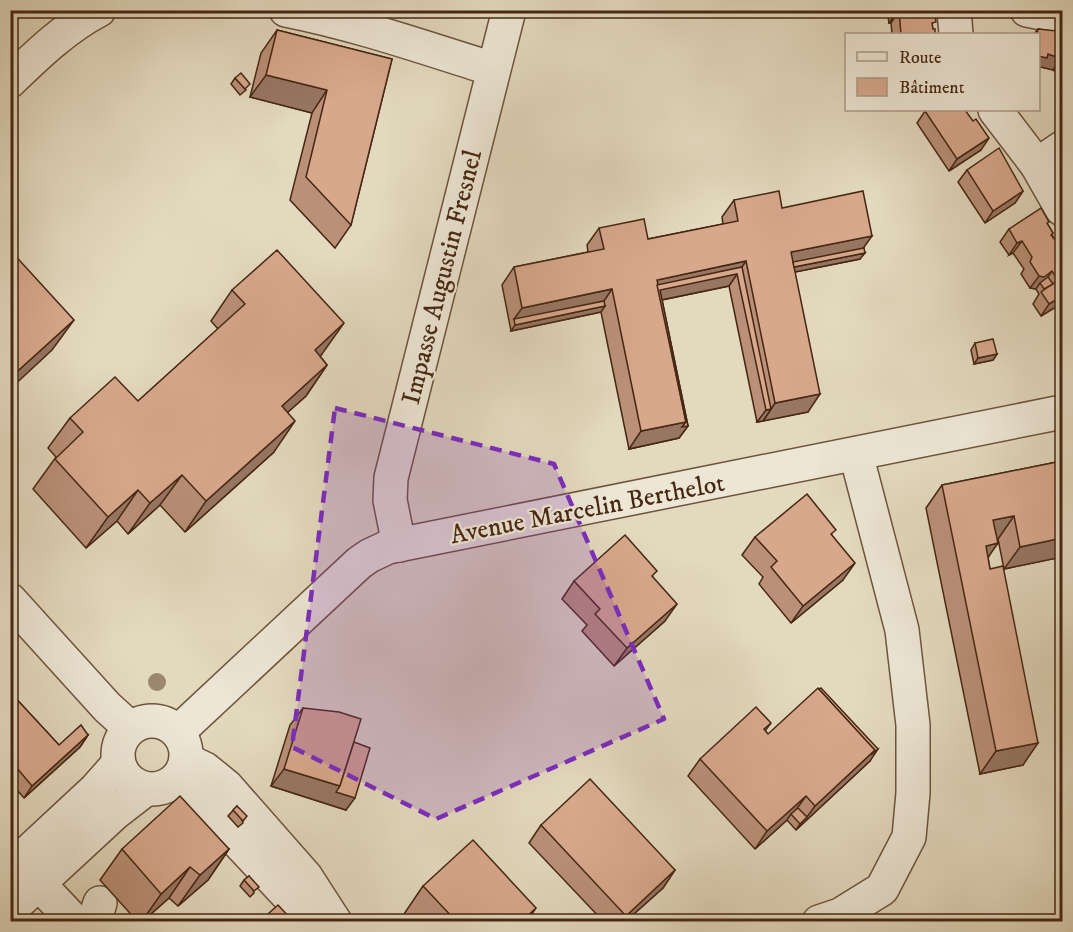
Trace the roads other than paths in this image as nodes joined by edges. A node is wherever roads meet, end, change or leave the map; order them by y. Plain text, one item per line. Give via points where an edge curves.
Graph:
1 (99, 10) edge
2 (286, 10) edge
3 (508, 10) edge
4 (954, 10) edge
5 (1027, 10) edge
6 (1062, 17) edge
7 (956, 33) edge
8 (493, 69) junction
9 (10, 81) edge
10 (996, 111) edge
11 (1050, 157) edge
12 (1062, 209) edge
13 (1062, 412) edge
14 (856, 454) junction
15 (399, 545) junction
16 (10, 600) edge
17 (130, 728) junction
18 (180, 757) junction
19 (118, 764) junction
20 (147, 789) junction
21 (10, 869) edge
22 (39, 884) junction
23 (10, 910) edge
24 (90, 915) edge
25 (313, 921) edge
26 (335, 921) edge
27 (819, 921) edge

1 - 9 street via 66,31
2 - 8 street via 377,32
3 - 8 street, Impasse Augustin Fresnel
4 - 7 street
5 - 6 street
8 - 15 street, Impasse Augustin Fresnel via 392,478 390,500
10 - 11 street
11 - 12 street
13 - 14 street, Avenue Marcelin Berthelot
14 - 15 street, Avenue Marcelin Berthelot
14 - 27 street via 902,630 913,725 913,793 909,837 882,889 840,915
15 - 18 street, Avenue Marcelin Berthelot via 378,551 359,563
16 - 17 street
17 - 18 street via 160,721
17 - 19 street via 119,744
18 - 20 street via 163,787
18 - 25 street
18 - 26 street via 205,769 226,786 306,876
19 - 20 street via 129,780
19 - 21 street
20 - 22 street via 115,813
22 - 23 street
22 - 24 street

